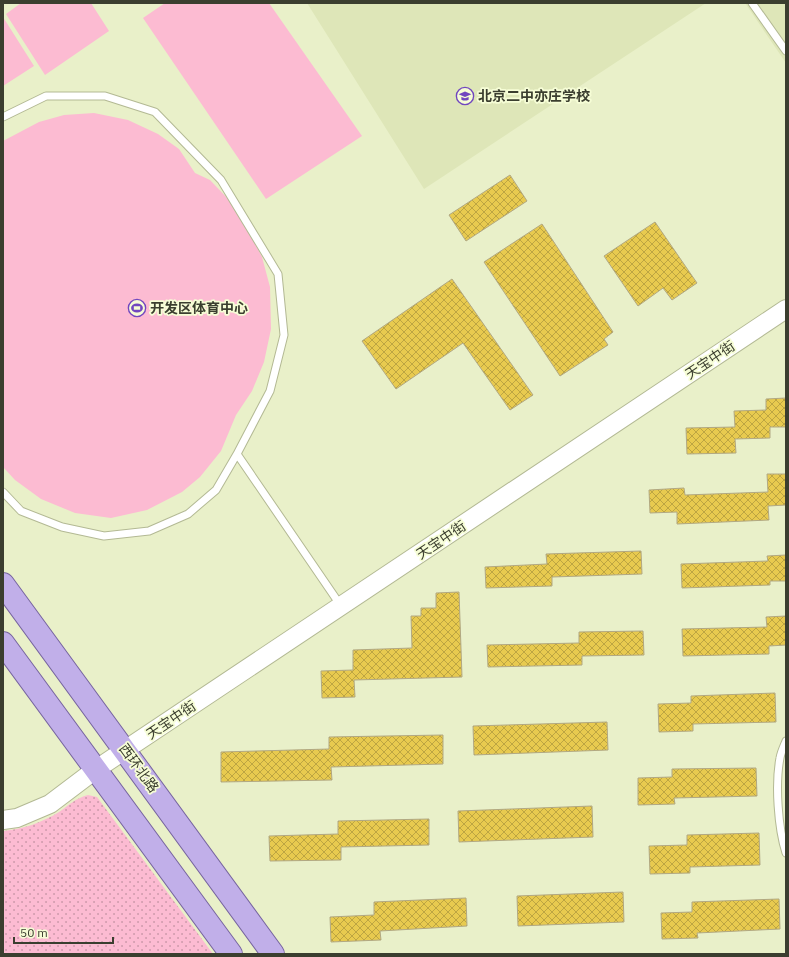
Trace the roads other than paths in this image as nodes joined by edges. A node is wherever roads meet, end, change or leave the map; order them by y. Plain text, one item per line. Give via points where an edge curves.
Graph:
1 (752, 3) edge
2 (786, 51) edge
3 (3, 117) edge
4 (786, 309) edge
5 (237, 454) junction
6 (3, 492) edge
7 (3, 584) edge
8 (341, 606) junction
9 (3, 643) edge
10 (786, 741) edge
11 (126, 750) junction
12 (95, 770) junction
13 (3, 820) edge
14 (786, 853) edge
15 (231, 954) edge
16 (273, 954) edge

1 - 2 lane
3 - 5 lane via 46,96 105,96 154,112 221,180 278,274 284,335 270,391
4 - 8 street, 天宝中街
5 - 6 lane via 216,490 188,514 149,531 104,536 62,527 21,511
5 - 8 lane
7 - 11 main road, 西环北路
8 - 11 street, 天宝中街
9 - 12 main road
10 - 14 lane via 780,758 777,797 782,842
11 - 12 street, 天宝中街
11 - 16 main road, 西环北路
12 - 13 street, 天宝中街 via 50,804 17,818
12 - 15 main road

